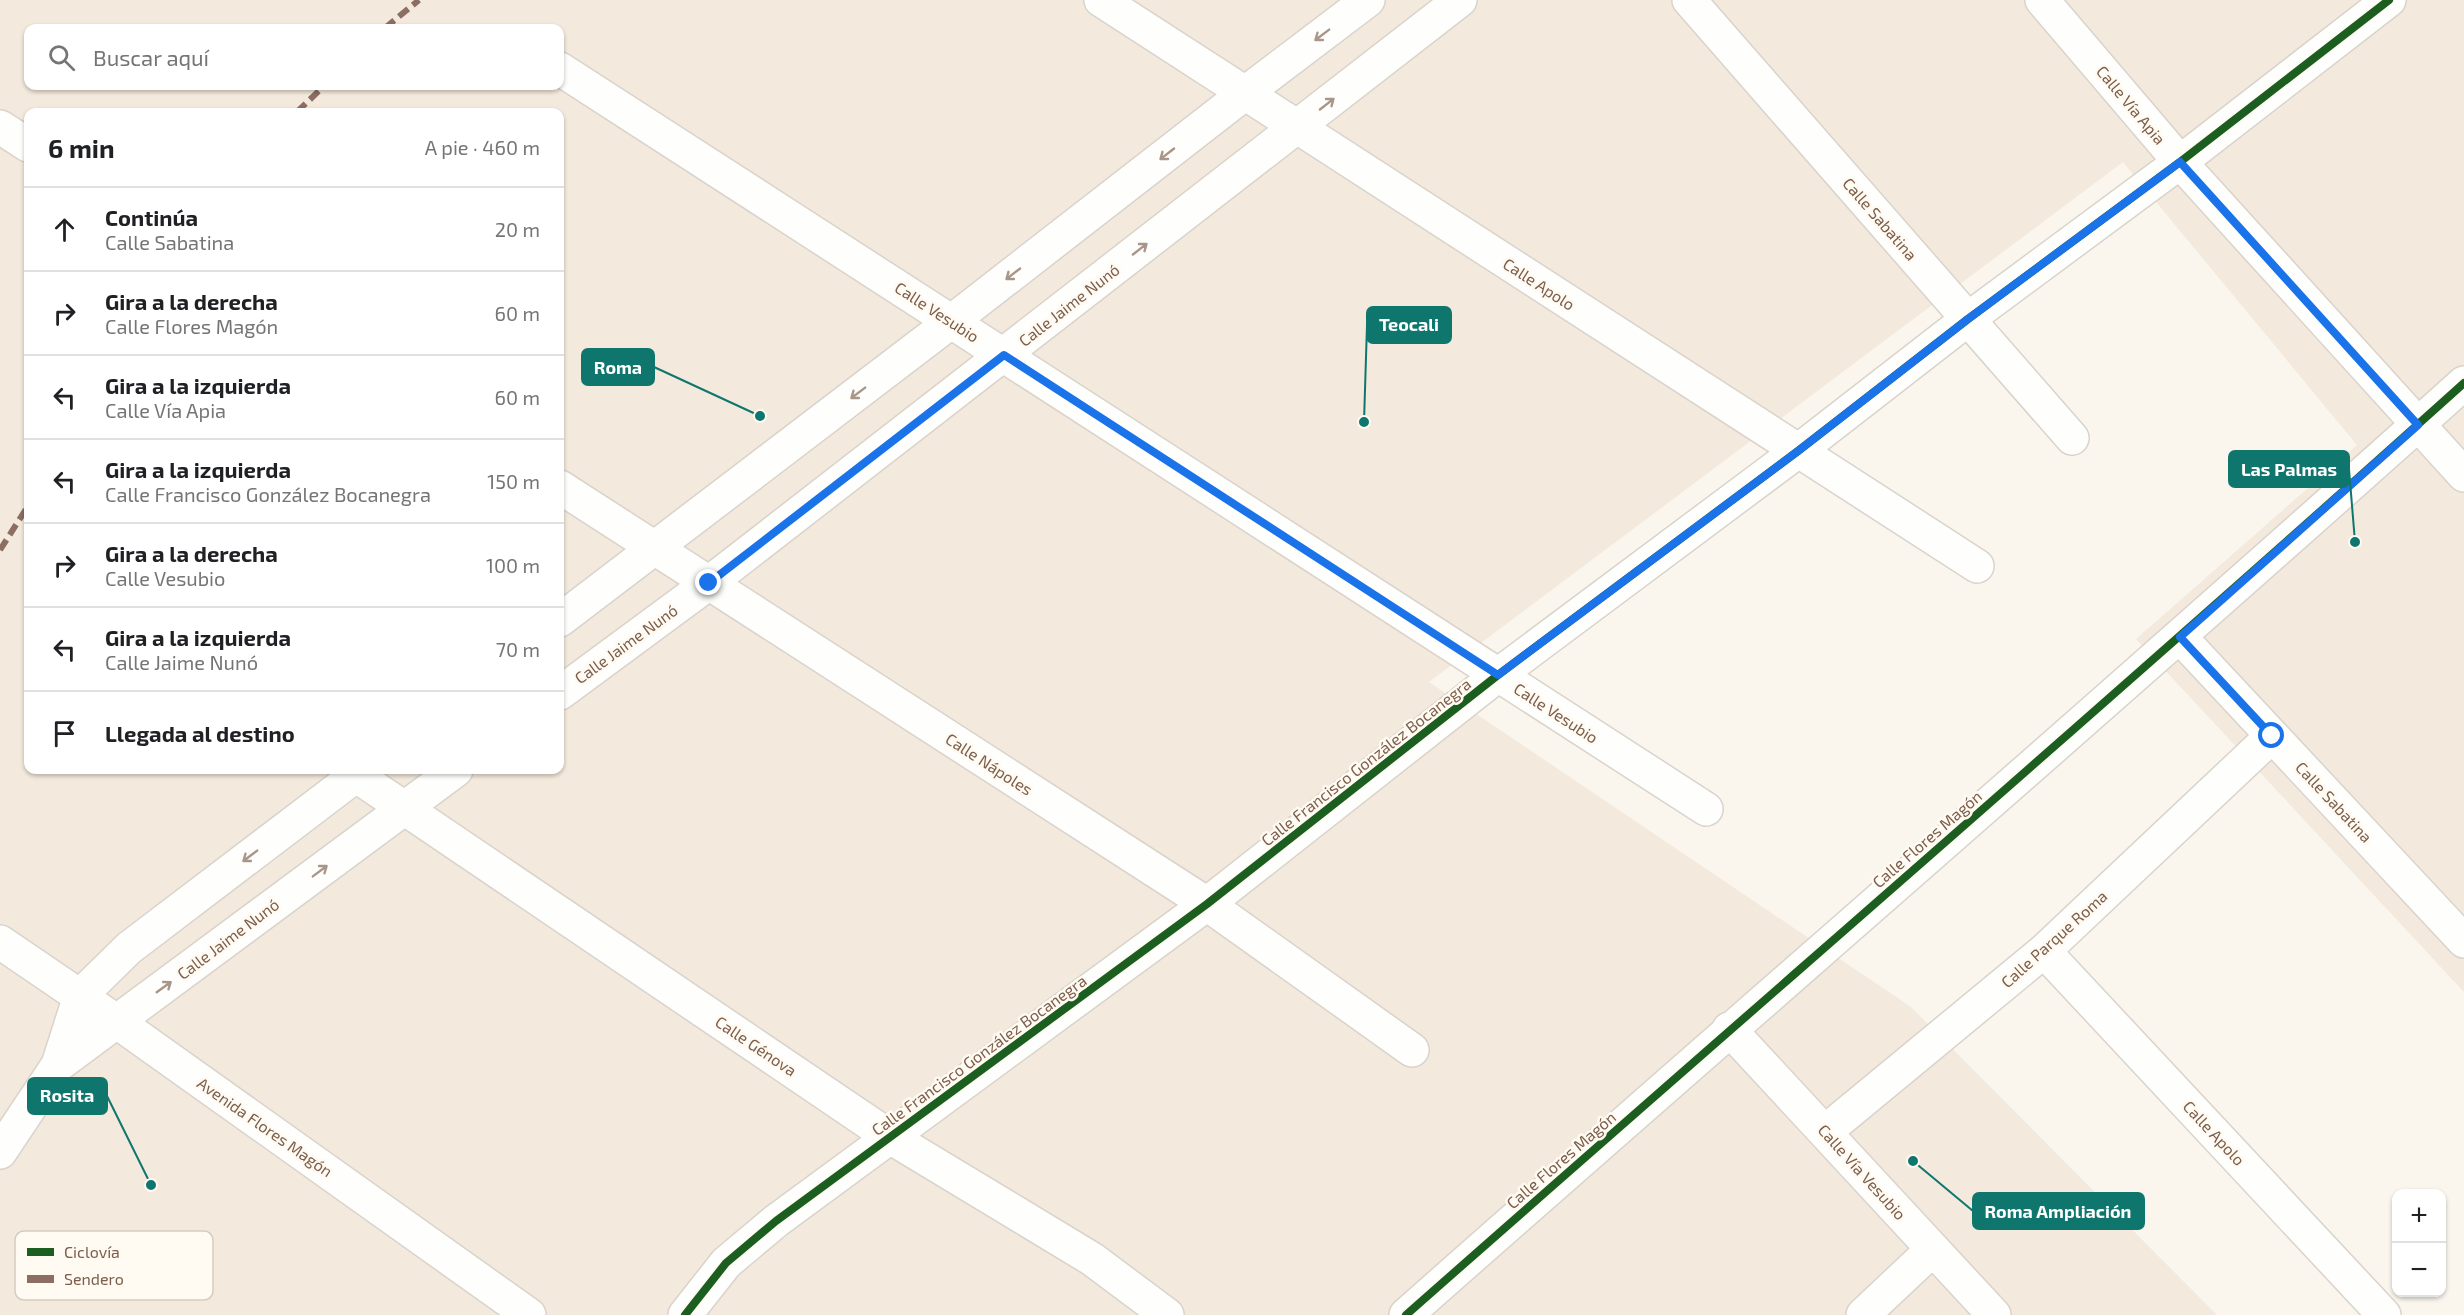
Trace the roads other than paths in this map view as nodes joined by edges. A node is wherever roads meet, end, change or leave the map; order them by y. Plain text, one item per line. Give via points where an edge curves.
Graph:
1 (1101, 0) edge
2 (1368, 0) edge
3 (1460, 0) edge
4 (1689, 0) edge
5 (2042, 0) edge
6 (2389, 0) edge
7 (564, 72) edge
8 (1244, 94) junction
9 (0, 127) edge
10 (1296, 128) junction
11 (24, 142) edge
12 (2180, 162) junction
13 (1968, 319) junction
14 (952, 321) junction
15 (1004, 355) junction
16 (2464, 383) edge
17 (2418, 425) junction
18 (2072, 438) dead end
19 (1798, 451) junction
20 (2464, 475) edge
21 (564, 490) edge
22 (654, 548) junction
23 (1977, 566) dead end
24 (709, 583) junction
25 (564, 617) edge
26 (2180, 637) junction
27 (1498, 675) junction
28 (564, 690) edge
29 (2272, 736) junction
30 (352, 774) edge
31 (360, 774) edge
32 (450, 774) edge
33 (405, 807) junction
34 (1706, 809) dead end
35 (1207, 904) junction
36 (2464, 941) edge
37 (0, 942) edge
38 (2044, 951) junction
39 (80, 996) junction
40 (116, 1021) junction
41 (1729, 1029) junction
42 (1412, 1050) dead end
43 (58, 1065) junction
44 (1826, 1131) junction
45 (890, 1137) junction
46 (0, 1152) edge
47 (1932, 1250) junction
48 (529, 1315) edge
49 (685, 1315) edge
50 (1167, 1315) edge
51 (1406, 1315) edge
52 (1863, 1315) edge
53 (1994, 1315) edge
54 (2384, 1315) edge

1 - 8 street, Calle Apolo
2 -> 8 street
10 -> 3 street, Calle Jaime Nunó
4 - 13 street, Calle Sabatina
5 - 12 street, Calle Vía Apia
6 - 12 street, Calle Francisco González Bocanegra
7 - 14 street, Calle Vesubio
8 - 10 street, Calle Apolo
8 -> 14 street
9 - 11 street
15 -> 10 street, Calle Jaime Nunó
10 - 19 street, Calle Apolo
12 - 13 street, Calle Francisco González Bocanegra
12 - 17 street, Calle Vía Apia
13 - 18 street, Calle Sabatina
13 - 19 street, Calle Francisco González Bocanegra
14 - 15 street, Calle Vesubio
14 -> 22 street
15 - 24 street, Calle Jaime Nunó
15 - 27 street, Calle Vesubio
16 - 17 street, Calle Flores Magón
17 - 20 street, Calle Vía Apia
17 - 26 street, Calle Flores Magón
19 - 23 street, Calle Apolo
19 - 27 street, Calle Francisco González Bocanegra
21 - 22 street, Calle Nápoles
22 - 24 street, Calle Nápoles
22 - 25 street
24 - 28 street, Calle Jaime Nunó
24 - 35 street, Calle Nápoles
26 - 29 street, Calle Sabatina
26 - 41 street, Calle Flores Magón
27 - 34 street, Calle Vesubio
27 - 35 street, Calle Francisco González Bocanegra
29 - 36 street, Calle Sabatina
29 - 38 street, Calle Parque Roma
30 -> 39 street, Calle Jaime Nunó via 129,948
31 - 33 street, Calle Génova
32 - 33 street, Calle Jaime Nunó
40 -> 33 street, Calle Jaime Nunó
33 - 45 street, Calle Génova
35 - 42 street, Calle Nápoles
35 - 45 street, Calle Francisco González Bocanegra
37 - 39 street, Avenida Flores Magón
38 - 44 street, Calle Parque Roma
38 - 54 street, Calle Apolo
39 - 40 street, Avenida Flores Magón
39 - 43 street, Calle Jaime Nunó
40 - 43 street, Calle Jaime Nunó
40 - 48 street, Avenida Flores Magón
41 - 44 street, Calle Vía Vesubio
41 - 51 street, Calle Flores Magón
43 - 46 street, Calle Jaime Nunó
44 - 47 street, Calle Vía Vesubio
45 - 49 street, Calle Francisco González Bocanegra via 726,1263
45 - 50 street, Calle Génova via 1092,1259
47 - 52 street
47 - 53 street, Calle Vía Vesubio

